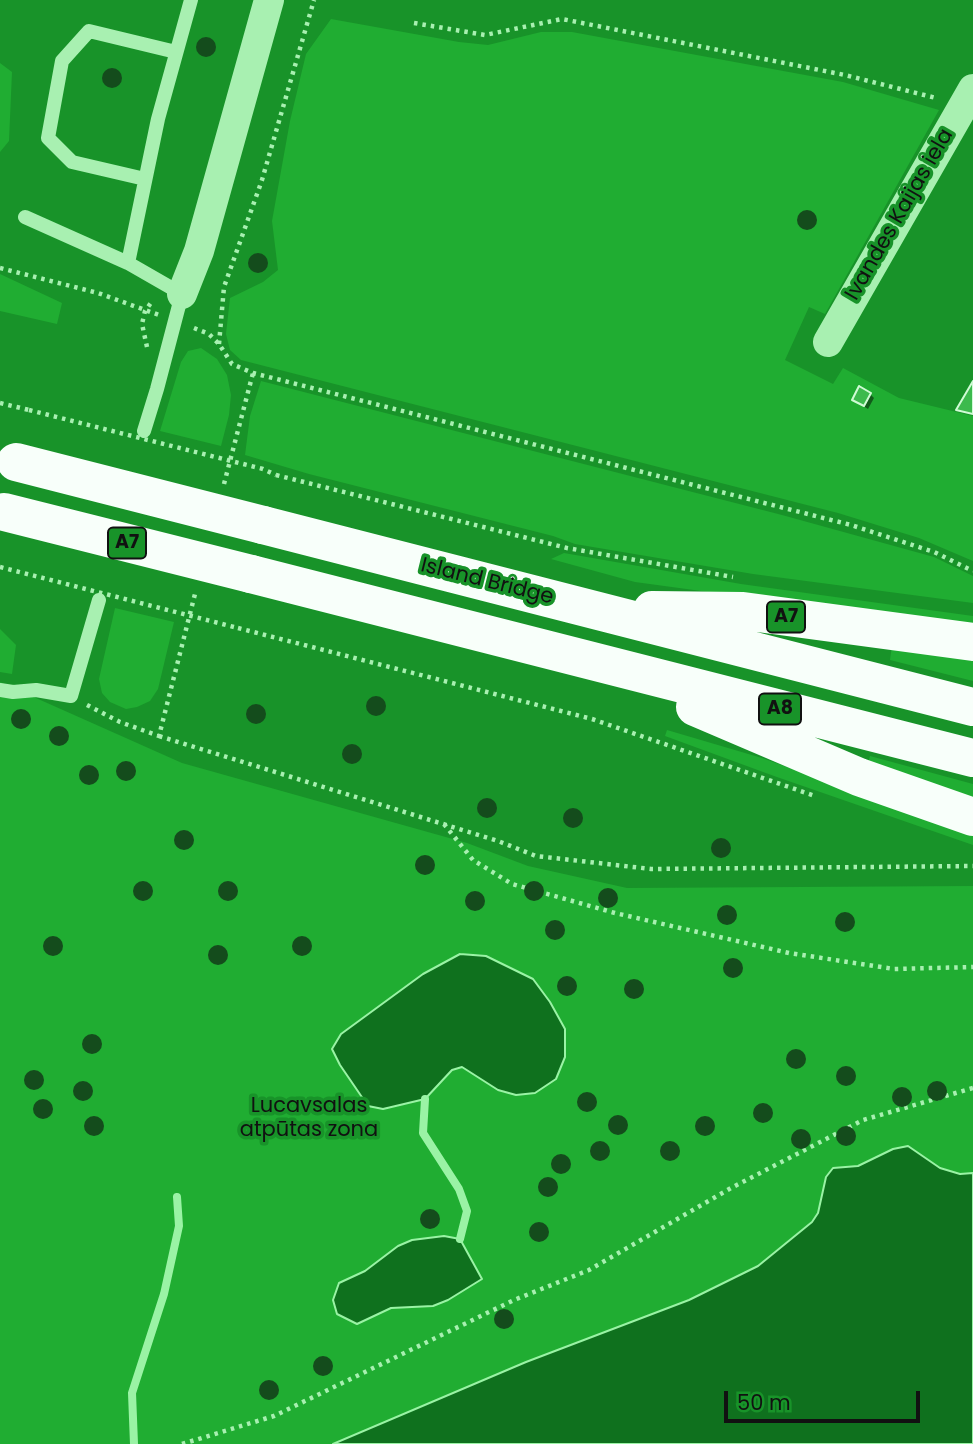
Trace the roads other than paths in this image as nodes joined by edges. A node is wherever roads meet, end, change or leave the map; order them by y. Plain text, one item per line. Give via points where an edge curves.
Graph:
1 (190, 0) edge
2 (269, 0) edge
3 (176, 52) junction
4 (968, 97) edge
5 (145, 179) junction
6 (25, 217) dead end
7 (128, 263) junction
8 (178, 306) junction
9 (828, 342) dead end
10 (144, 431) dead end
11 (8, 460) edge
12 (2, 511) edge
13 (99, 600) dead end
14 (597, 610) junction
15 (973, 642) edge
16 (586, 661) junction
17 (0, 690) edge
18 (973, 707) edge
19 (973, 758) edge
20 (973, 817) edge

1 - 3 lane
2 - 8 street via 199,251
3 - 5 lane
3 - 5 lane via 89,32 62,61 48,138 72,162
4 - 9 street, Ivandes Kaijas iela
5 - 7 lane
6 - 7 lane
7 - 8 lane
8 - 10 lane
11 - 14 highway, Island Bridge / A7, bridge
12 - 16 highway, A7, bridge
13 - 17 lane via 71,696
14 - 15 highway, A7 via 743,611
14 - 18 highway, Island Bridge / A8
16 - 19 highway, A8
16 - 20 highway, A7 via 859,777

